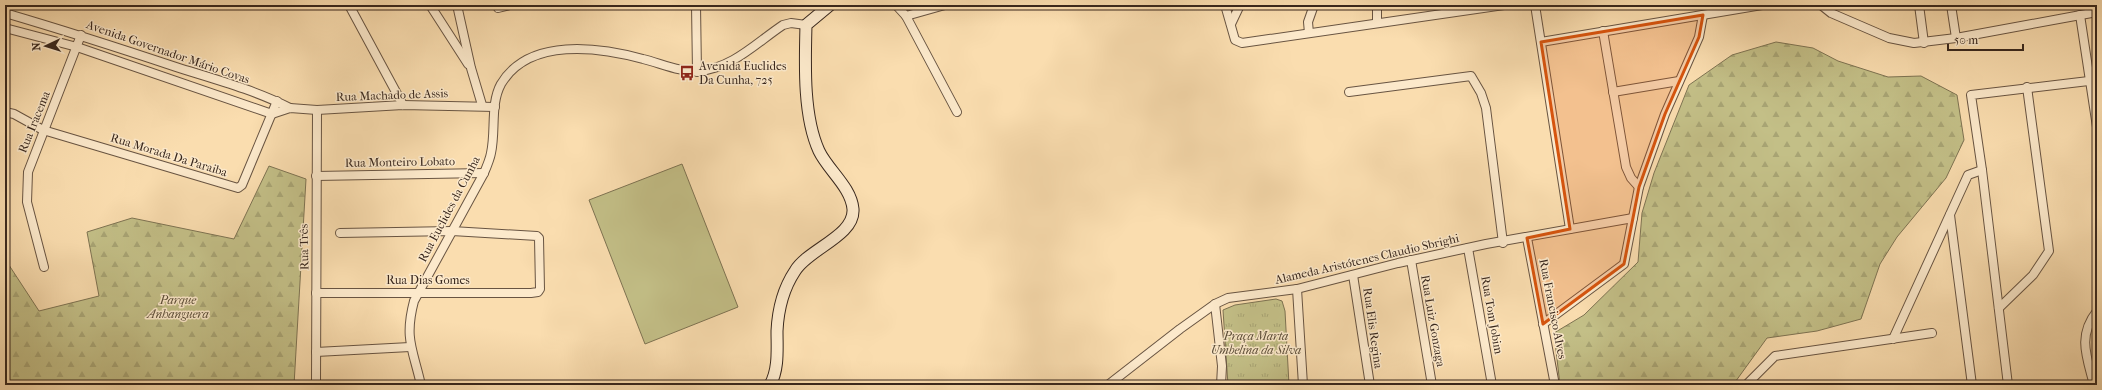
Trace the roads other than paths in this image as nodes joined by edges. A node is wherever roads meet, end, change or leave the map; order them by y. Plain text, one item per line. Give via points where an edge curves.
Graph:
1 (349, 5) edge
2 (430, 5) edge
3 (456, 5) edge
4 (510, 5) edge
5 (696, 5) edge
6 (830, 5) edge
7 (896, 5) edge
8 (945, 5) edge
9 (1225, 5) edge
10 (1240, 5) edge
11 (1314, 5) edge
12 (1377, 5) edge
13 (1443, 5) edge
14 (1504, 5) edge
15 (1535, 5) edge
16 (1762, 5) edge
17 (1821, 5) edge
18 (1919, 5) edge
19 (1951, 5) edge
20 (498, 8) dead end
21 (2097, 12) edge
22 (5, 13) edge
23 (1440, 14) junction
24 (1703, 15) junction
25 (2080, 15) junction
26 (906, 16) junction
27 (1377, 22) junction
28 (1231, 24) junction
29 (806, 25) junction
30 (5, 28) edge
31 (1603, 32) junction
32 (1308, 33) junction
33 (81, 35) junction
34 (1956, 38) junction
35 (1541, 42) junction
36 (1924, 43) junction
37 (77, 47) junction
38 (177, 67) junction
39 (470, 68) junction
40 (697, 72) junction
41 (173, 80) junction
42 (2094, 80) edge
43 (1679, 81) junction
44 (2027, 87) junction
45 (1349, 92) dead end
46 (1613, 92) junction
47 (2094, 92) edge
48 (277, 101) junction
49 (403, 105) junction
50 (482, 105) junction
51 (495, 107) junction
52 (290, 108) junction
53 (317, 110) junction
54 (5, 112) edge
55 (957, 112) dead end
56 (272, 114) junction
57 (2097, 126) edge
58 (43, 130) junction
59 (1982, 170) junction
60 (484, 173) junction
61 (316, 176) junction
62 (1639, 187) junction
63 (1950, 214) junction
64 (1633, 218) junction
65 (1570, 230) junction
66 (452, 232) junction
67 (340, 233) dead end
68 (1527, 238) junction
69 (1503, 242) junction
70 (1468, 248) junction
71 (1410, 260) junction
72 (44, 267) dead end
73 (1353, 275) junction
74 (1297, 289) junction
75 (418, 292) junction
76 (316, 294) junction
77 (1215, 304) junction
78 (1999, 308) junction
79 (2097, 311) edge
80 (1543, 324) junction
81 (1932, 333) dead end
82 (1892, 339) junction
83 (410, 347) junction
84 (316, 352) junction
85 (316, 385) edge
86 (422, 385) edge
87 (770, 385) edge
88 (1108, 385) edge
89 (1221, 385) edge
90 (1303, 385) edge
91 (1370, 385) edge
92 (1432, 385) edge
93 (1492, 385) edge
94 (1555, 385) edge
95 (1746, 385) edge
96 (1972, 385) edge
97 (2008, 385) edge
98 (2094, 385) edge

1 - 49 street
2 - 39 street
3 - 39 street
4 - 20 street
5 - 40 street
6 - 29 main road
7 - 26 street
8 - 26 street
9 - 28 street
10 - 28 street
11 - 32 street via 1308,22
12 - 27 street
13 - 23 street
14 - 23 street
15 - 35 street
16 - 24 street
17 - 36 street via 1831,13 1889,38
18 - 36 street
19 - 34 street
21 - 25 street
22 - 33 street, Avenida Governador Mário Covas
23 - 27 street
24 - 31 street
24 - 43 street via 1699,37
25 - 34 street
25 - 42 street
26 - 55 street
27 - 32 street
28 - 32 street via 1235,40 1242,43
29 - 40 street, Rua Euclides da Cunha via 783,25 735,60 723,66
29 - 87 main road via 806,87 811,125 819,152 850,199 852,217 845,229 807,256 786,286 778,324 776,362
30 - 37 street, Avenida Governador Mário Covas
31 - 35 street
31 - 46 street
33 - 37 street, Rua Iracema
33 - 38 street, Avenida Governador Mário Covas
34 - 36 street
35 - 65 street
37 - 41 street, Avenida Governador Mário Covas
37 - 58 street, Rua Iracema
38 - 41 street
38 - 48 street, Avenida Governador Mário Covas
39 - 50 street
40 - 51 street, Rua Euclides da Cunha via 603,51 552,51 528,58 516,66 500,85
41 - 56 street, Avenida Governador Mário Covas
42 - 44 street
42 - 47 street
43 - 46 street
43 - 62 street via 1655,138
44 - 59 street via 1971,95
44 - 78 street via 2049,251 2033,275
45 - 69 street via 1471,76 1486,108
46 - 62 street via 1626,167
47 - 57 street
48 - 52 street, Rua Machado de Assis
48 - 56 street, Rua Morada Da Paraiba
49 - 50 street, Rua Machado de Assis
49 - 53 street, Rua Machado de Assis
50 - 51 street, Rua Machado de Assis
51 - 60 street, Rua Euclides da Cunha via 491,153
52 - 53 street, Rua Machado de Assis
52 - 56 street, Rua Machado de Assis
53 - 61 street, Rua Três
54 - 58 street, Rua Morada Da Paraiba via 14,114
56 - 58 street, Rua Morada Da Paraiba via 242,185 238,188
58 - 72 street, Rua Iracema via 28,172 27,202
59 - 63 street via 1968,175
59 - 78 street
60 - 61 street, Rua Monteiro Lobato
60 - 66 street, Rua Euclides da Cunha
61 - 76 street, Rua Três
62 - 64 street
63 - 82 street
63 - 96 street
64 - 65 street, Alameda Aristótenes Claudio Sbrighi
64 - 80 street via 1624,264
65 - 68 street, Alameda Aristótenes Claudio Sbrighi
66 - 67 street
66 - 75 street, Rua Euclides da Cunha
66 - 75 street, Rua Dias Gomes via 538,236 540,290 531,293
68 - 69 street, Alameda Aristótenes Claudio Sbrighi
68 - 80 street, Rua Francisco Alves
69 - 70 street, Alameda Aristótenes Claudio Sbrighi
70 - 71 street, Alameda Aristótenes Claudio Sbrighi
70 - 93 street, Rua Tom Jobim
71 - 73 street, Alameda Aristótenes Claudio Sbrighi
71 - 92 street, Rua Luiz Gonzaga
73 - 74 street, Alameda Aristótenes Claudio Sbrighi
73 - 91 street, Rua Elis Regina
74 - 77 street, Alameda Aristótenes Claudio Sbrighi via 1228,298
74 - 90 street
75 - 76 street, Rua Dias Gomes
75 - 83 street, Rua Euclides da Cunha via 409,324
76 - 84 street, Rua Três
77 - 88 street, Alameda Aristótenes Claudio Sbrighi
77 - 89 street via 1222,366
78 - 97 street
79 - 98 street via 2084,335
80 - 94 street, Rua Francisco Alves
81 - 82 street
82 - 95 street via 1775,356
83 - 84 street
83 - 86 street, Rua Euclides da Cunha
84 - 85 street, Rua Três

